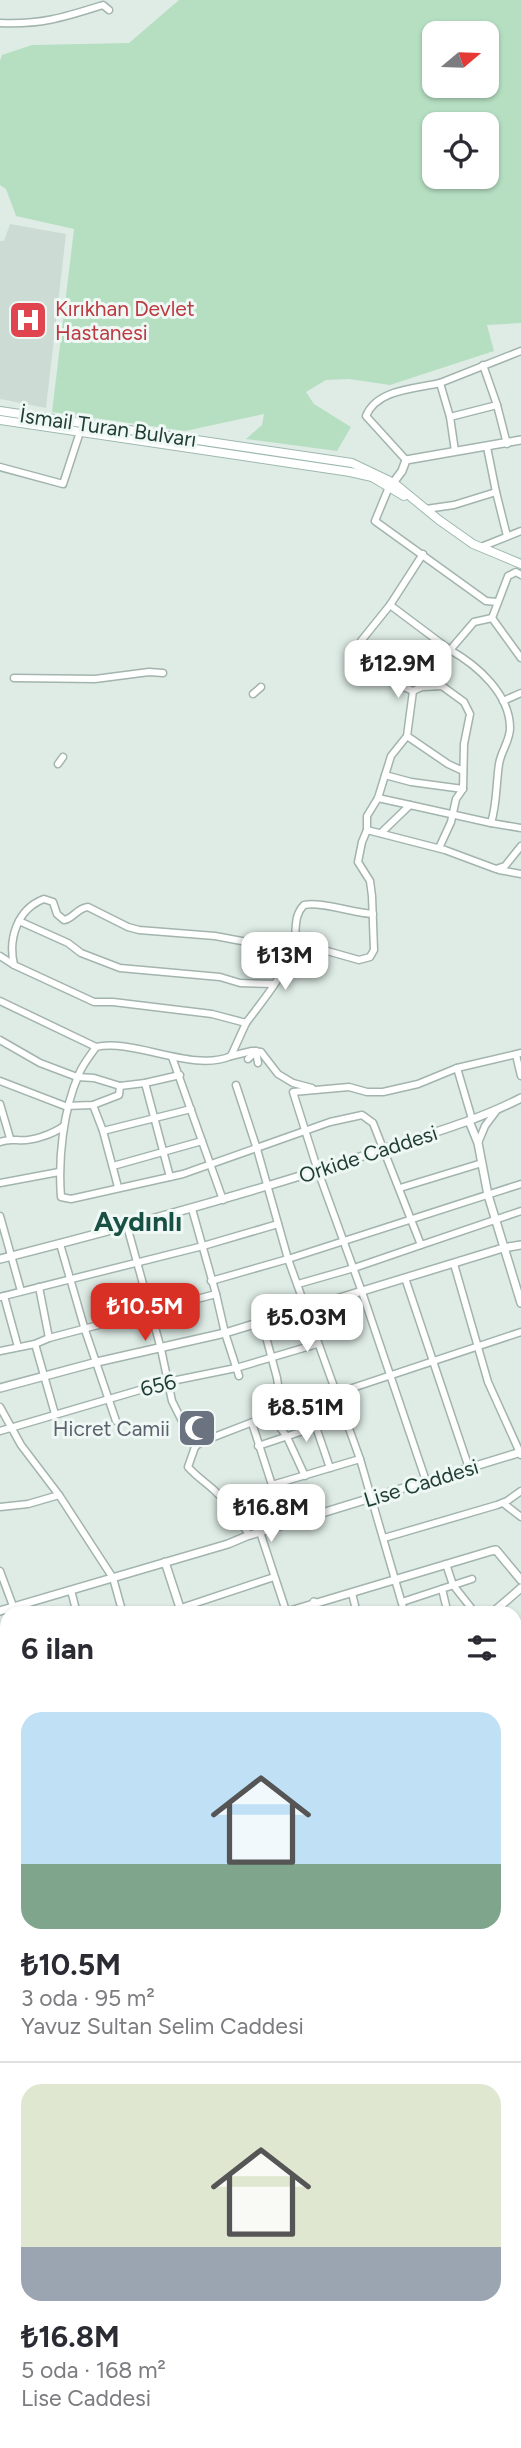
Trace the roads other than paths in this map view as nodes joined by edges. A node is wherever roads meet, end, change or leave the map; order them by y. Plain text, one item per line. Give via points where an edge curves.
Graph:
1 (109, 9) dead end
2 (0, 23) edge
3 (521, 351) edge
4 (483, 365) junction
5 (440, 383) junction
6 (497, 405) junction
7 (0, 411) edge
8 (450, 417) junction
9 (0, 420) edge
10 (80, 432) junction
11 (521, 440) edge
12 (507, 444) junction
13 (215, 447) junction
14 (487, 447) junction
15 (455, 451) junction
16 (407, 460) junction
17 (0, 467) edge
18 (392, 485) junction
19 (496, 492) junction
20 (426, 509) junction
21 (521, 531) edge
22 (507, 536) junction
23 (481, 547) junction
24 (423, 554) junction
25 (521, 567) edge
26 (521, 575) edge
27 (497, 602) junction
28 (390, 605) junction
29 (492, 618) junction
30 (521, 642) edge
31 (513, 647) junction
32 (450, 650) junction
33 (521, 658) edge
34 (163, 673) dead end
35 (14, 678) dead end
36 (261, 687) dead end
37 (413, 691) junction
38 (521, 693) edge
39 (253, 694) dead end
40 (503, 701) junction
41 (407, 736) junction
42 (62, 757) dead end
43 (58, 764) dead end
44 (463, 771) junction
45 (385, 775) junction
46 (463, 789) junction
47 (378, 798) junction
48 (410, 805) junction
49 (453, 816) junction
50 (491, 823) junction
51 (521, 828) edge
52 (367, 830) junction
53 (381, 833) junction
54 (521, 846) edge
55 (439, 848) junction
56 (496, 869) junction
57 (521, 874) edge
58 (373, 914) junction
59 (19, 921) junction
60 (294, 944) junction
61 (0, 956) edge
62 (14, 965) junction
63 (274, 984) junction
64 (0, 1001) edge
65 (246, 1023) junction
66 (0, 1040) edge
67 (96, 1047) junction
68 (256, 1052) junction
69 (518, 1054) edge
70 (230, 1056) junction
71 (172, 1057) junction
72 (247, 1059) dead end
73 (258, 1063) dead end
74 (457, 1068) junction
75 (180, 1075) junction
76 (521, 1076) edge
77 (77, 1077) junction
78 (0, 1081) edge
79 (145, 1083) junction
80 (236, 1085) dead end
81 (120, 1086) junction
82 (316, 1090) junction
83 (521, 1098) edge
84 (70, 1105) junction
85 (93, 1105) junction
86 (0, 1106) edge
87 (191, 1109) junction
88 (497, 1110) junction
89 (154, 1118) junction
90 (470, 1120) junction
91 (64, 1126) junction
92 (103, 1131) junction
93 (304, 1131) junction
94 (10, 1138) junction
95 (202, 1141) junction
96 (0, 1142) edge
97 (478, 1143) junction
98 (257, 1149) junction
99 (384, 1149) junction
100 (163, 1152) junction
101 (482, 1163) junction
102 (210, 1165) junction
103 (114, 1166) junction
104 (318, 1171) junction
105 (59, 1172) junction
106 (170, 1177) junction
107 (0, 1183) edge
108 (521, 1184) edge
109 (118, 1187) junction
110 (268, 1187) junction
111 (400, 1188) junction
112 (488, 1195) junction
113 (223, 1200) junction
114 (192, 1209) junction
115 (521, 1211) edge
116 (0, 1216) edge
117 (411, 1219) junction
118 (496, 1220) junction
119 (278, 1224) junction
120 (127, 1226) junction
121 (343, 1241) junction
122 (60, 1244) junction
123 (421, 1245) junction
124 (521, 1245) edge
125 (204, 1246) junction
126 (503, 1248) junction
127 (12, 1256) junction
128 (0, 1259) edge
129 (288, 1259) junction
130 (137, 1261) junction
131 (454, 1264) junction
132 (354, 1268) junction
133 (70, 1278) junction
134 (405, 1278) junction
135 (211, 1281) junction
136 (298, 1284) junction
137 (39, 1287) junction
138 (21, 1291) junction
139 (362, 1292) junction
140 (216, 1294) junction
141 (2, 1296) edge
142 (521, 1303) edge
143 (306, 1310) junction
144 (149, 1312) junction
145 (262, 1322) junction
146 (85, 1330) junction
147 (521, 1332) edge
148 (225, 1333) junction
149 (49, 1338) junction
150 (35, 1344) junction
151 (317, 1344) junction
152 (18, 1347) junction
153 (476, 1347) junction
154 (161, 1349) junction
155 (0, 1351) edge
156 (272, 1357) junction
157 (97, 1362) junction
158 (432, 1362) junction
159 (236, 1368) junction
160 (44, 1376) junction
161 (239, 1376) dead end
162 (390, 1376) junction
163 (167, 1382) junction
164 (0, 1388) edge
165 (337, 1393) junction
166 (108, 1399) junction
167 (0, 1407) edge
168 (282, 1412) junction
169 (55, 1414) junction
170 (271, 1415) junction
171 (345, 1417) junction
172 (116, 1421) dead end
173 (252, 1423) junction
174 (316, 1427) junction
175 (11, 1428) junction
176 (0, 1431) edge
177 (287, 1437) junction
178 (258, 1446) junction
179 (195, 1447) junction
180 (520, 1453) edge
181 (360, 1459) junction
182 (330, 1468) junction
183 (469, 1468) junction
184 (305, 1476) junction
185 (426, 1481) junction
186 (521, 1491) edge
187 (60, 1495) junction
188 (372, 1497) junction
189 (503, 1503) junction
190 (0, 1507) edge
191 (521, 1517) edge
192 (260, 1532) junction
193 (250, 1535) junction
194 (384, 1538) junction
195 (164, 1562) junction
196 (446, 1564) junction
197 (0, 1571) edge
198 (274, 1577) junction
199 (113, 1578) junction
200 (395, 1578) junction
201 (472, 1579) dead end
202 (521, 1580) edge
203 (453, 1586) junction
204 (521, 1588) edge
205 (442, 1589) junction
206 (71, 1590) junction
207 (352, 1593) junction
208 (314, 1602) junction
209 (402, 1602) junction
210 (13, 1606) edge
211 (25, 1606) edge
212 (75, 1606) edge
213 (121, 1606) edge
214 (180, 1606) edge
215 (196, 1606) edge
216 (283, 1606) edge
217 (303, 1606) edge
218 (315, 1606) edge
219 (355, 1606) edge
220 (403, 1606) edge
221 (446, 1606) edge
222 (469, 1606) edge
223 (502, 1606) edge

1 - 2 street via 103,5 50,22
3 - 4 street
4 - 5 street
4 - 6 street
5 - 8 street
5 - 16 street via 385,396 367,413
6 - 8 street
6 - 12 street
7 - 13 main road, İsmail Turan Bulvarı
8 - 15 street
9 - 10 main road, İsmail Turan Bulvarı
10 - 13 main road, İsmail Turan Bulvarı
10 - 17 street via 63,484
11 - 12 street
12 - 14 street
13 - 18 main road via 350,471
14 - 15 street
14 - 19 street
15 - 16 street
16 - 18 street
18 - 20 main road
18 - 24 street via 375,521
18 - 25 main road via 471,548
19 - 20 street
19 - 22 street
20 - 23 main road
21 - 22 street
22 - 23 street
23 - 25 main road
24 - 27 street via 486,601
24 - 28 street
26 - 27 street via 508,576
27 - 29 street
28 - 32 street
28 - 37 street via 361,641 362,653 378,674
29 - 31 street
29 - 32 street via 474,622
30 - 31 street
31 - 33 street
32 - 40 street via 472,664
34 - 35 street via 95,679
36 - 39 street
37 - 41 street
37 - 44 street via 442,686 464,702 470,714
38 - 40 street
40 - 50 street via 509,738 499,761
41 - 44 street
41 - 45 street via 391,756
42 - 43 street
44 - 46 street
45 - 46 street
45 - 47 street
46 - 49 street
47 - 48 street
47 - 52 street via 367,816
48 - 49 street
48 - 53 street
49 - 50 street
49 - 55 street
50 - 51 street
52 - 53 street
52 - 58 street via 358,862 370,881
53 - 55 street
54 - 56 street via 505,866
55 - 56 street
56 - 57 street
58 - 60 street via 304,905 295,921
58 - 60 street via 374,950 370,957 359,960
59 - 60 street via 30,906 44,899 53,902 64,920 88,906 139,930
59 - 62 street via 11,951
59 - 63 street via 120,968
60 - 63 street
61 - 62 street
62 - 65 street via 94,1002 212,1014
63 - 65 street
64 - 67 street
65 - 70 street
66 - 77 street
67 - 71 street via 108,1044
67 - 77 street
68 - 70 street
68 - 72 street
68 - 73 street
68 - 82 street via 283,1078
69 - 74 street
69 - 76 street
70 - 71 street via 220,1061
71 - 75 street
74 - 82 street via 383,1092 349,1087
74 - 90 street
75 - 79 street
75 - 87 street
77 - 81 street
77 - 84 street
78 - 84 street
79 - 81 street
79 - 89 street
80 - 98 street
81 - 85 street via 118,1095
82 - 93 street via 293,1092
83 - 88 street, Orkide Caddesi
84 - 85 street
84 - 91 street
85 - 92 street
86 - 94 street
87 - 89 street
87 - 95 street
88 - 90 street, Orkide Caddesi
88 - 97 street
89 - 92 street
89 - 100 street
90 - 97 street
90 - 99 street, Orkide Caddesi
91 - 94 street via 56,1133 19,1141
91 - 105 street
92 - 103 street
93 - 98 street
93 - 99 street via 362,1115 373,1123
93 - 104 street
94 - 96 street
95 - 100 street
95 - 102 street
97 - 101 street
98 - 102 street
98 - 110 street
99 - 104 street, Orkide Caddesi
99 - 111 street
100 - 103 street
100 - 106 street
101 - 111 street
101 - 112 street
102 - 106 street
102 - 113 street
103 - 109 street
104 - 110 street, Orkide Caddesi
104 - 121 street
105 - 107 street
105 - 109 street via 61,1197 71,1199
106 - 109 street
108 - 112 street
110 - 113 street, Orkide Caddesi
110 - 119 street
111 - 117 street
112 - 117 street
112 - 118 street
113 - 114 street, Orkide Caddesi
114 - 120 street, Orkide Caddesi
114 - 125 street
115 - 118 street
116 - 127 street
117 - 121 street
117 - 123 street
118 - 123 street
118 - 126 street
119 - 125 street
119 - 129 street
120 - 122 street, Orkide Caddesi
120 - 130 street
121 - 129 street
121 - 132 street
122 - 127 street, Orkide Caddesi
122 - 133 street
123 - 132 street
124 - 126 street
125 - 130 street
125 - 135 street
126 - 131 street
126 - 142 street
127 - 128 street, Orkide Caddesi
127 - 138 street
129 - 135 street
129 - 136 street
130 - 133 street
130 - 144 street
131 - 134 street
131 - 153 street
132 - 136 street
132 - 139 street
133 - 137 street
133 - 146 street
134 - 139 street
134 - 158 street
135 - 140 street
136 - 143 street
137 - 138 street
137 - 149 street
138 - 141 street
139 - 143 street
139 - 162 street
140 - 144 street
140 - 148 street
141 - 152 street
143 - 145 street
143 - 151 street
144 - 146 street
144 - 154 street
145 - 148 street
145 - 156 street
146 - 149 street
146 - 157 street
147 - 153 street
148 - 154 street
148 - 159 street
149 - 150 street
150 - 152 street
150 - 160 street
151 - 156 street, 656
151 - 165 street
152 - 155 street
153 - 158 street
153 - 180 street
154 - 157 street
154 - 163 street
156 - 159 street, 656
156 - 168 street
157 - 160 street
157 - 166 street
158 - 162 street
158 - 183 street
159 - 161 street
159 - 163 street, 656
160 - 164 street
160 - 169 street
162 - 165 street
162 - 185 street
163 - 166 street, 656
163 - 179 street
165 - 168 street
165 - 171 street
166 - 169 street, 656
166 - 172 street
167 - 175 street
168 - 170 street
169 - 175 street, 656
170 - 173 street
170 - 177 street
171 - 174 street
171 - 181 street
173 - 178 street
173 - 179 street
174 - 177 street
174 - 182 street
175 - 176 street, 656
175 - 187 street
177 - 178 street
177 - 184 street
178 - 184 street via 272,1485
179 - 193 street via 188,1467 213,1489
180 - 183 street, Lise Caddesi
181 - 182 street
181 - 188 street
182 - 184 street
183 - 185 street, Lise Caddesi
185 - 188 street, Lise Caddesi
186 - 189 street
187 - 190 street
187 - 199 street
188 - 192 street, Lise Caddesi
188 - 194 street
189 - 191 street
189 - 194 street
192 - 193 street, Lise Caddesi
192 - 198 street
193 - 195 street, Lise Caddesi
194 - 200 street
195 - 199 street, Lise Caddesi
195 - 214 street
196 - 200 street
196 - 202 street via 496,1550
196 - 203 street
197 - 210 street
198 - 215 street
198 - 216 street
199 - 206 street, Lise Caddesi
199 - 213 street
200 - 207 street
200 - 209 street
201 - 203 street
203 - 205 street
203 - 222 street
204 - 223 street
205 - 209 street
205 - 221 street
206 - 211 street, Lise Caddesi
206 - 212 street
207 - 208 street
207 - 219 street
208 - 217 street
208 - 218 street
209 - 220 street

